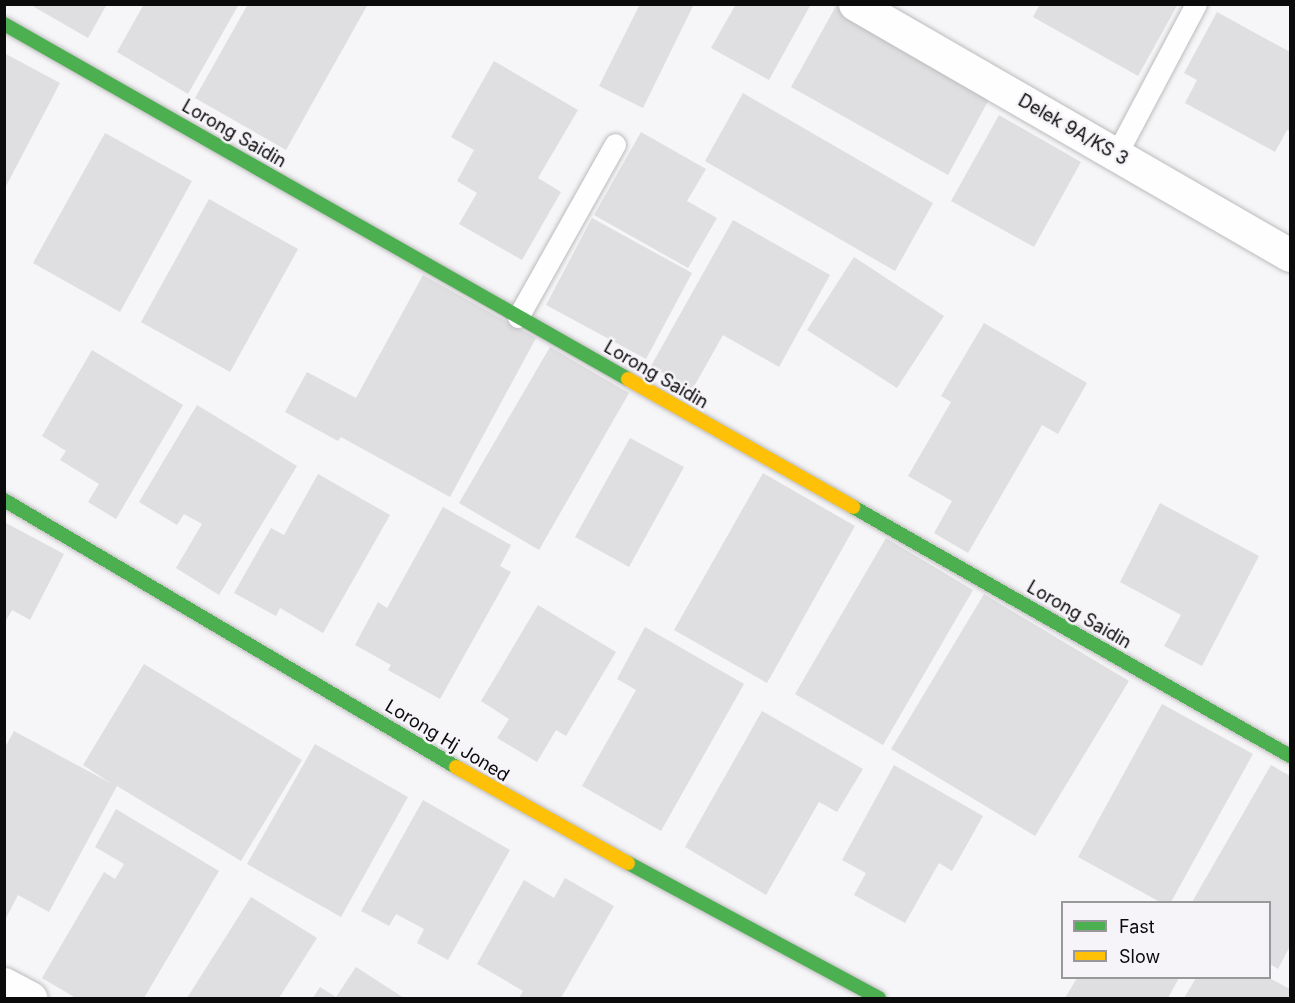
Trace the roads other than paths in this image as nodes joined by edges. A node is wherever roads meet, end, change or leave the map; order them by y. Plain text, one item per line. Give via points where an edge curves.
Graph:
1 (855, 4) edge
2 (1196, 4) edge
3 (4, 24) edge
4 (615, 144) dead end
5 (1116, 155) junction
6 (1290, 255) edge
7 (518, 317) junction
8 (4, 500) edge
9 (1290, 756) edge
10 (4, 984) edge
11 (30, 999) edge
12 (879, 999) edge

1 - 5 street, Delek 9A/KS 3
2 - 5 lane
3 - 7 street, Lorong Saidin
4 - 7 lane
5 - 6 street, Delek 9A/KS 3
7 - 9 street, Lorong Saidin
8 - 12 street, Lorong Hj Joned via 525,808
10 - 11 street

